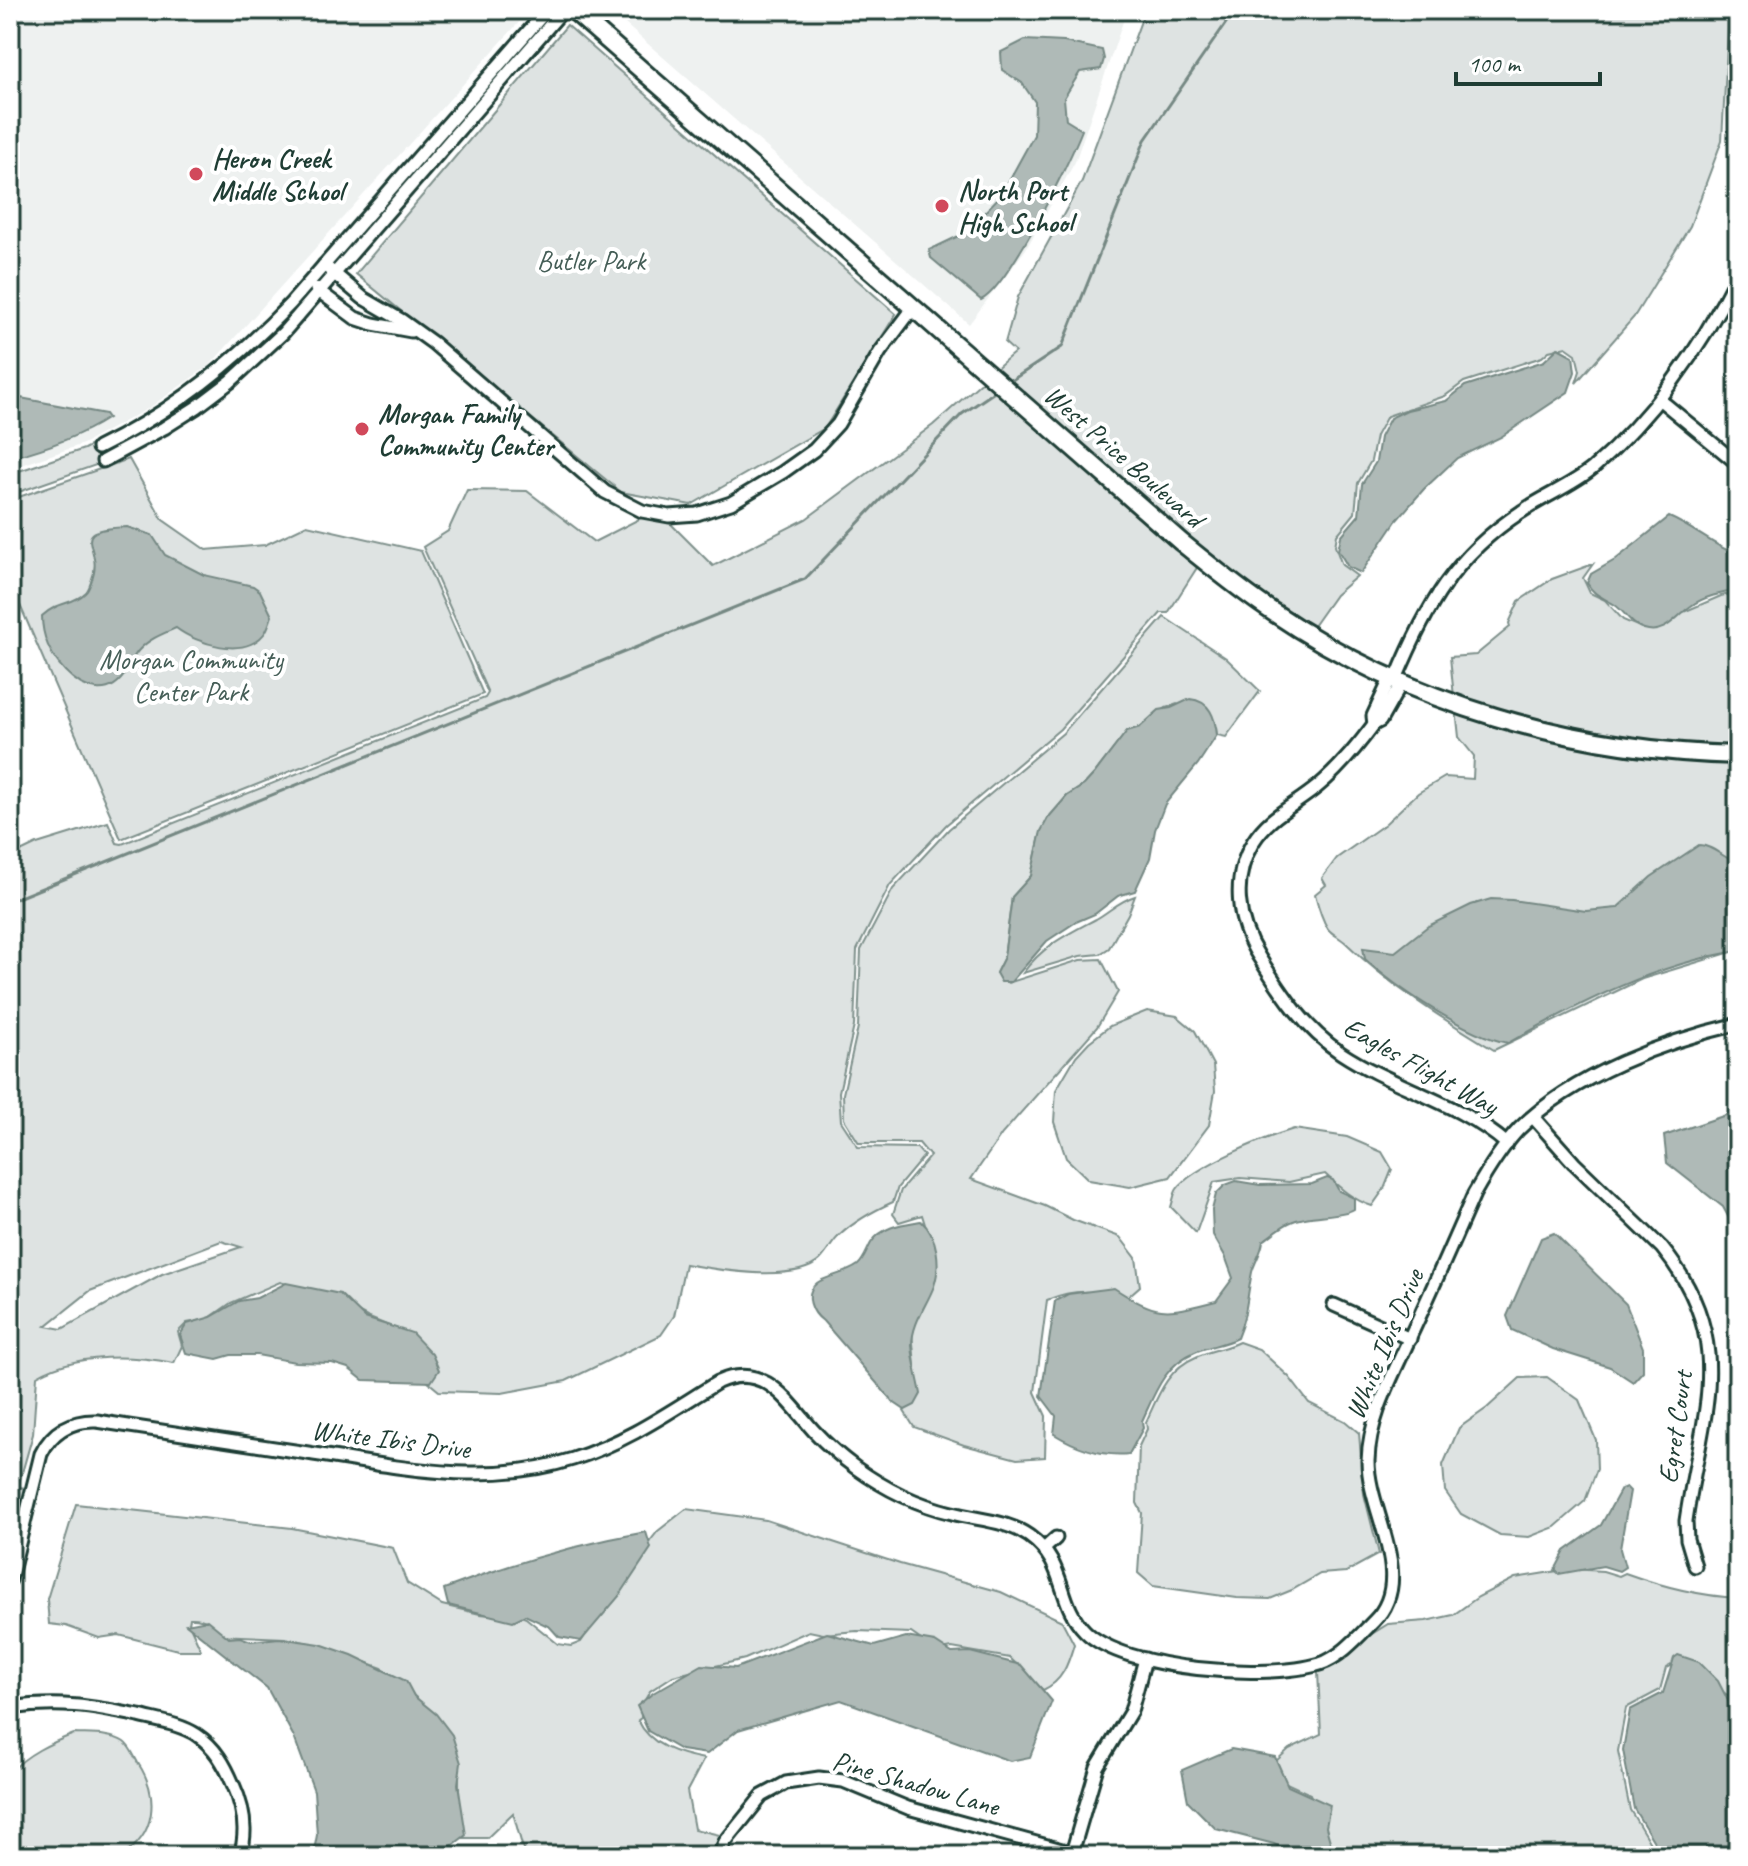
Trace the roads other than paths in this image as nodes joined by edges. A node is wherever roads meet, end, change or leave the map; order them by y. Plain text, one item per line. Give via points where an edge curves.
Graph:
1 (547, 10) edge
2 (563, 10) edge
3 (573, 10) edge
4 (324, 265) junction
5 (335, 274) junction
6 (1738, 274) edge
7 (309, 282) junction
8 (320, 292) junction
9 (914, 307) junction
10 (419, 333) junction
11 (1659, 399) junction
12 (98, 448) dead end
13 (103, 461) dead end
14 (1738, 464) edge
15 (1396, 679) junction
16 (1738, 755) edge
17 (1738, 1024) edge
18 (1533, 1117) junction
19 (1507, 1144) junction
20 (1334, 1305) dead end
21 (1410, 1339) junction
22 (1056, 1538) dead end
23 (1044, 1549) junction
24 (1695, 1566) dead end
25 (10, 1580) edge
26 (1145, 1659) junction
27 (10, 1708) edge
28 (1078, 1854) edge
29 (240, 1856) edge
30 (719, 1856) edge

1 - 4 street
2 - 5 street
3 - 9 street, West Price Boulevard
4 - 5 street
4 - 7 street
5 - 8 street
5 - 10 street
6 - 11 street, Eagles Flight Way via 1703,337
7 - 8 street
7 - 12 street via 221,371
8 - 10 street via 364,322
8 - 13 street via 230,382
9 - 10 street via 838,424 814,450 731,503 682,516 642,511 605,492
9 - 15 street, West Price Boulevard via 1181,542 1274,613
11 - 14 street
11 - 15 street, Eagles Flight Way via 1591,469 1516,515 1465,557 1431,603
15 - 16 street, West Price Boulevard via 1497,718 1556,734 1654,750
15 - 19 street, Eagles Flight Way via 1380,721 1333,772 1278,813 1257,837 1240,878 1245,931 1291,1006 1329,1044 1478,1122
17 - 18 street, White Ibis Drive via 1625,1062
18 - 19 street, White Ibis Drive
18 - 24 street, Egret Court via 1662,1248 1700,1314 1710,1382 1686,1521
19 - 21 street, White Ibis Drive via 1474,1194
20 - 21 street
21 - 26 street, White Ibis Drive via 1369,1444 1370,1479 1393,1578 1381,1614 1336,1656 1314,1665 1226,1670
22 - 23 street
23 - 25 street, White Ibis Drive via 1007,1525 939,1510 884,1486 830,1447 781,1391 736,1377 718,1382 618,1442 556,1464 491,1474 420,1471 97,1421 73,1423 53,1436 41,1454
23 - 26 street, White Ibis Drive via 1084,1631 1111,1649
26 - 28 street via 1128,1718 1097,1767
27 - 29 street via 85,1705 174,1724 199,1736 218,1755 238,1794 245,1826
28 - 30 street, Pine Shadow Lane via 819,1778 786,1783 762,1796

